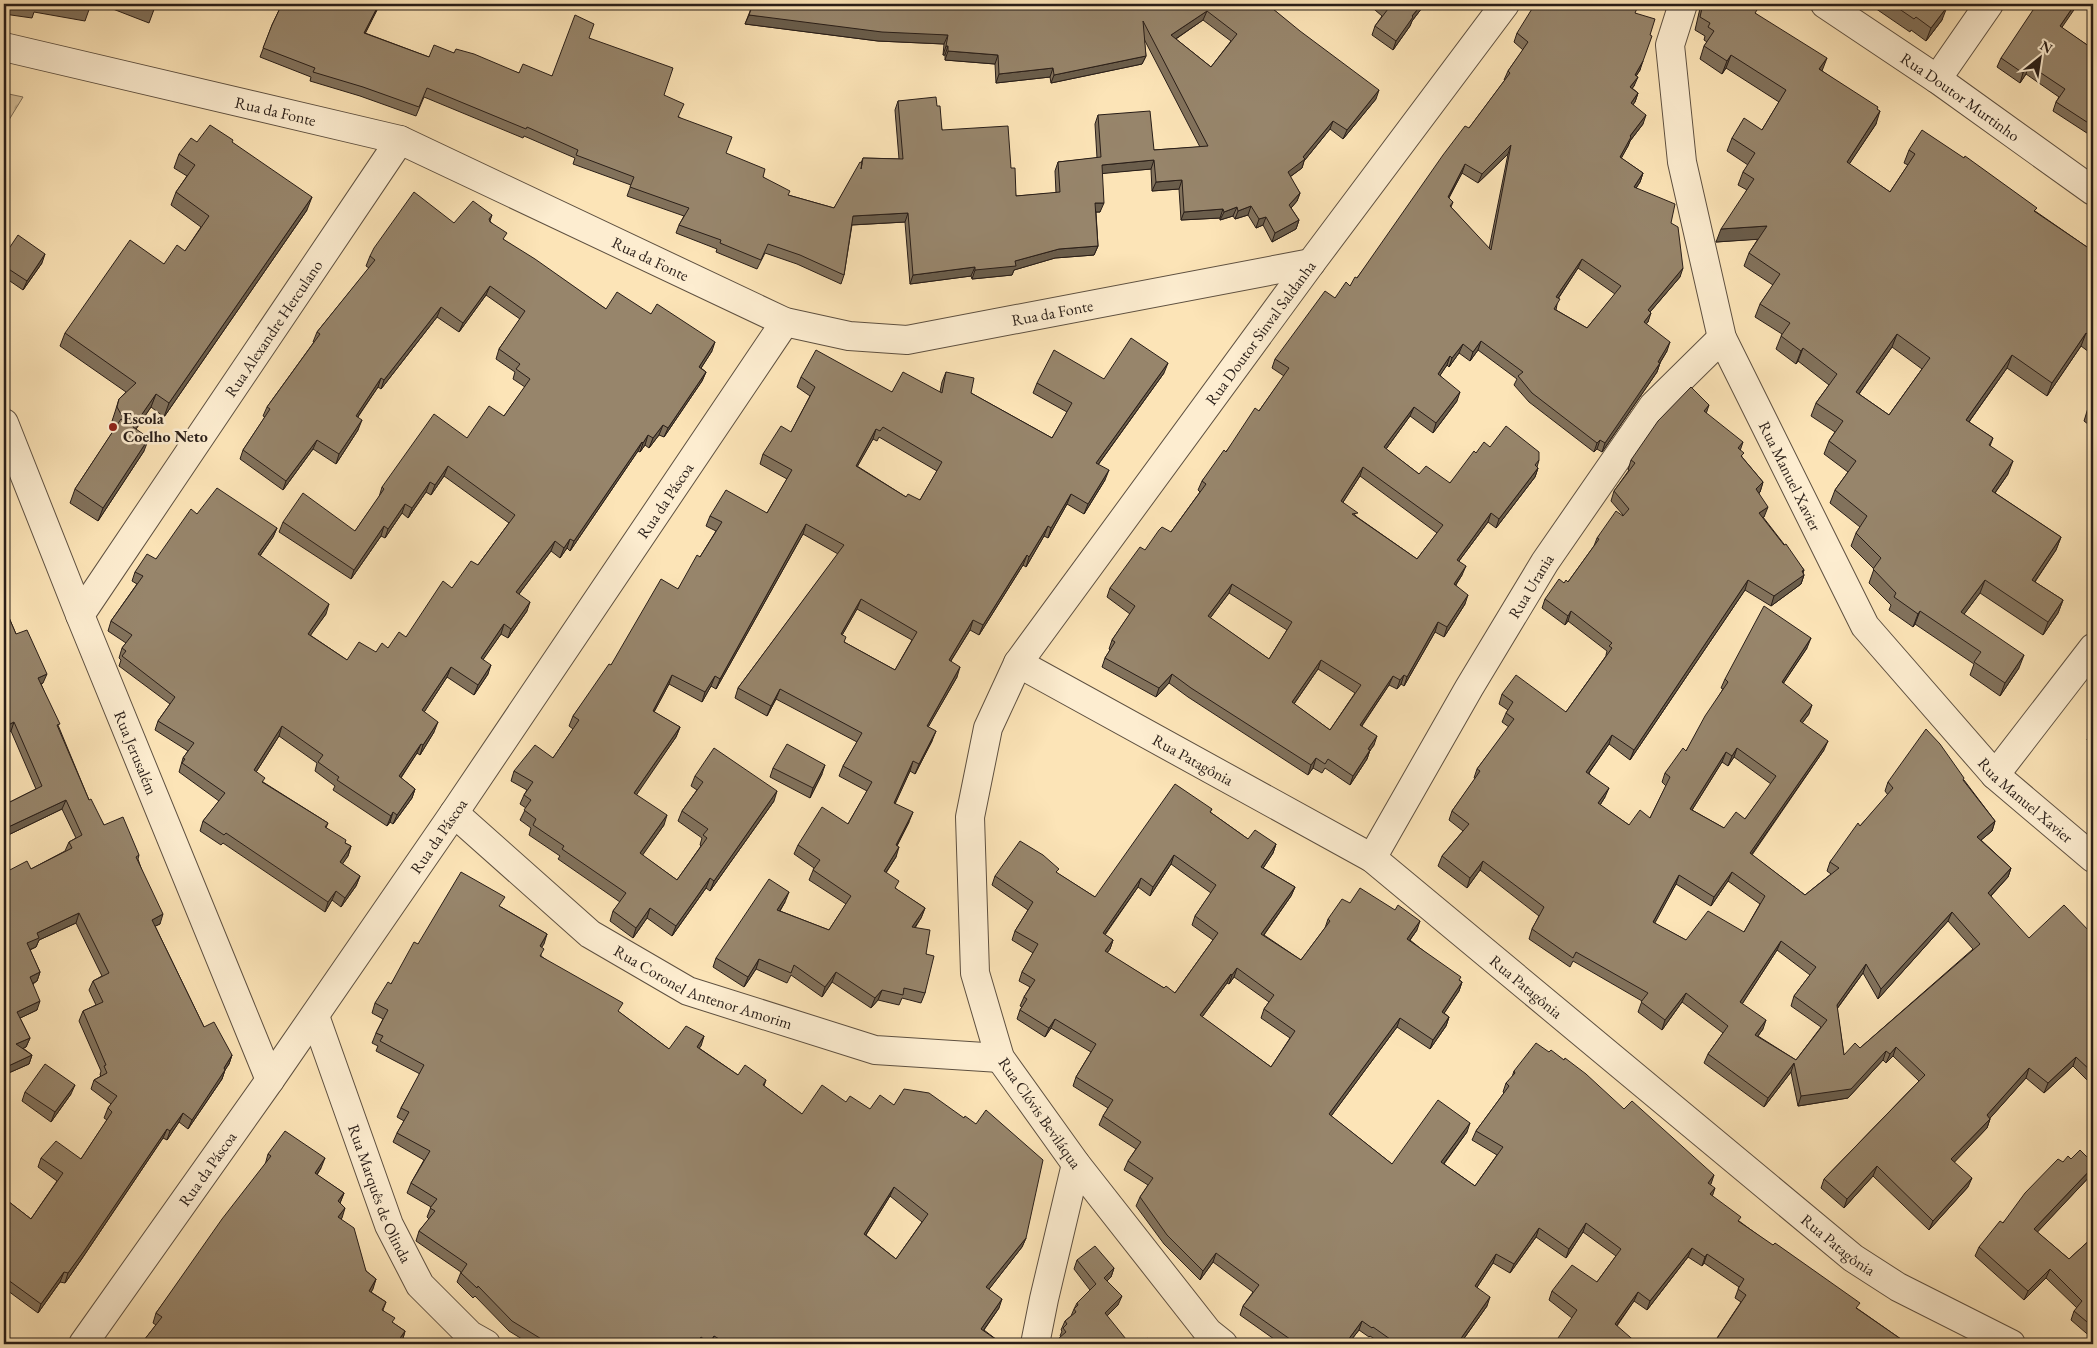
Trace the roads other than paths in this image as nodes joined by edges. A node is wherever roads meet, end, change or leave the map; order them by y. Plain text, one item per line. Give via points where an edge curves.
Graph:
1 (1506, 4) edge
2 (1683, 4) edge
3 (1825, 4) edge
4 (1989, 4) edge
5 (4, 47) edge
6 (1937, 79) junction
7 (400, 140) junction
8 (2093, 191) edge
9 (1311, 263) junction
10 (785, 322) junction
11 (1722, 338) junction
12 (4, 423) edge
13 (80, 615) junction
14 (2093, 648) edge
15 (1018, 663) junction
16 (1995, 775) junction
17 (454, 812) junction
18 (1372, 858) junction
19 (2093, 858) edge
20 (315, 1016) junction
21 (1000, 1058) junction
22 (270, 1080) junction
23 (1076, 1164) junction
24 (83, 1344) edge
25 (486, 1344) edge
26 (1035, 1344) edge
27 (1223, 1344) edge
28 (2011, 1344) edge

1 - 9 street, Rua Doutor Sinval Saldanha
2 - 11 street, Rua Manuel Xavier via 1670,45 1682,162
3 - 6 street, Rua Doutor Murtinho
4 - 6 street
5 - 7 street, Rua da Fonte
6 - 8 street, Rua Doutor Murtinho
7 - 10 street, Rua da Fonte
7 - 13 street, Rua Alexandre Herculano
9 - 10 street, Rua da Fonte via 907,340 849,336
9 - 15 street, Rua Doutor Sinval Saldanha
10 - 17 street, Rua da Páscoa
11 - 16 street, Rua Manuel Xavier via 1865,626
11 - 18 street, Rua Urania via 1653,406 1544,562
12 - 13 street, Rua Jerusalém
13 - 22 street, Rua Jerusalém
14 - 16 street
15 - 18 street, Rua Patagônia
15 - 21 street, Rua Clóvis Beviláqua via 988,728 970,817 974,973
16 - 19 street, Rua Manuel Xavier
17 - 20 street, Rua da Páscoa
17 - 21 street, Rua Coronel Antenor Amorim via 590,934 688,990 876,1050
18 - 28 street, Rua Patagônia via 1853,1258 1898,1287
20 - 22 street, Rua da Páscoa
20 - 25 street, Rua Marquês de Olinda via 389,1225 420,1285 470,1334
21 - 23 street, Rua Clóvis Beviláqua
22 - 24 street, Rua da Páscoa
23 - 26 street
23 - 27 street, Rua Clóvis Beviláqua via 1208,1332

